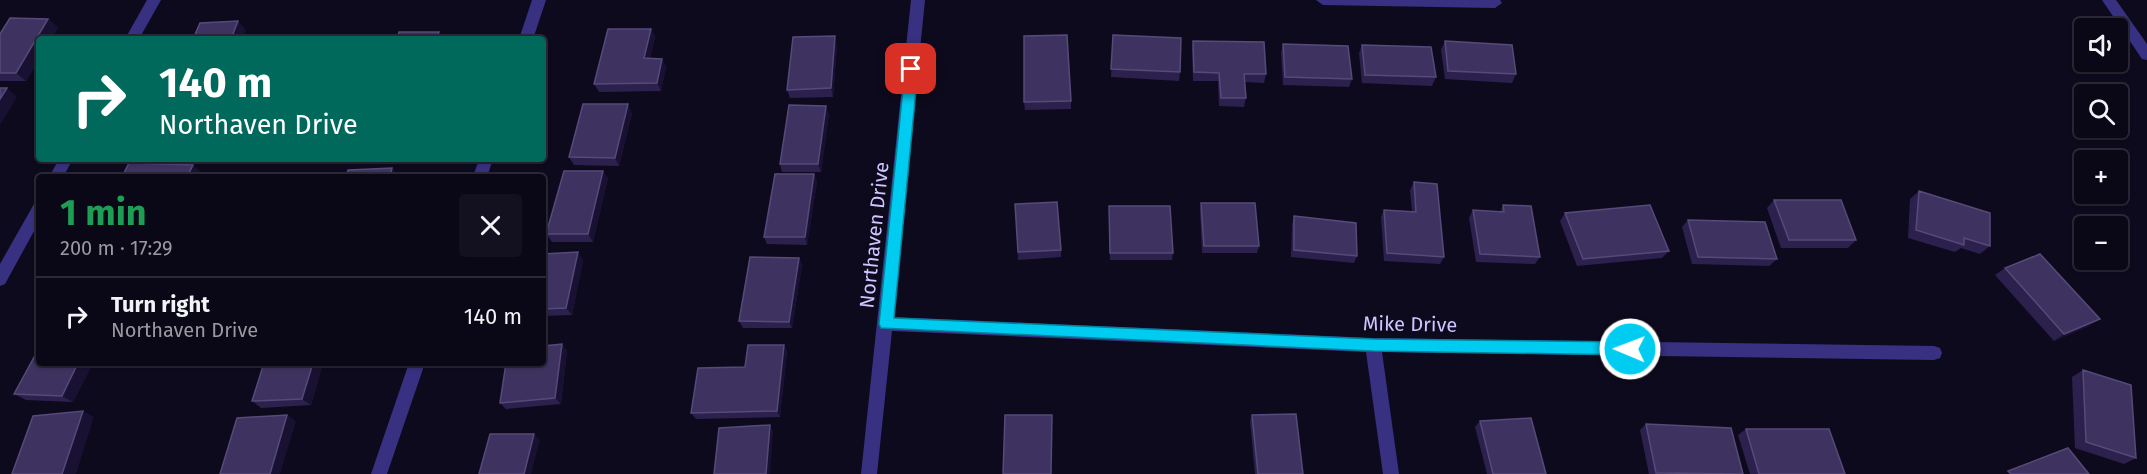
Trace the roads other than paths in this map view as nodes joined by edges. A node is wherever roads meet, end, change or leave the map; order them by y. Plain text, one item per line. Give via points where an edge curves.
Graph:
1 (154, 0) edge
2 (539, 0) edge
3 (918, 0) edge
4 (1323, 0) edge
5 (2109, 0) edge
6 (1495, 3) dead end
7 (134, 36) edge
8 (527, 36) edge
9 (2147, 55) edge
10 (36, 213) edge
11 (0, 279) edge
12 (886, 324) junction
13 (1373, 345) junction
14 (1934, 353) dead end
15 (416, 366) edge
16 (379, 474) edge
17 (869, 474) edge
18 (1391, 474) edge

1 - 7 street
2 - 8 street
3 - 12 street, Northaven Drive
4 - 6 street
5 - 9 street
10 - 11 street
12 - 13 street, Mike Drive
12 - 17 street, Northaven Drive
13 - 14 street, Mike Drive
13 - 18 street
15 - 16 street

